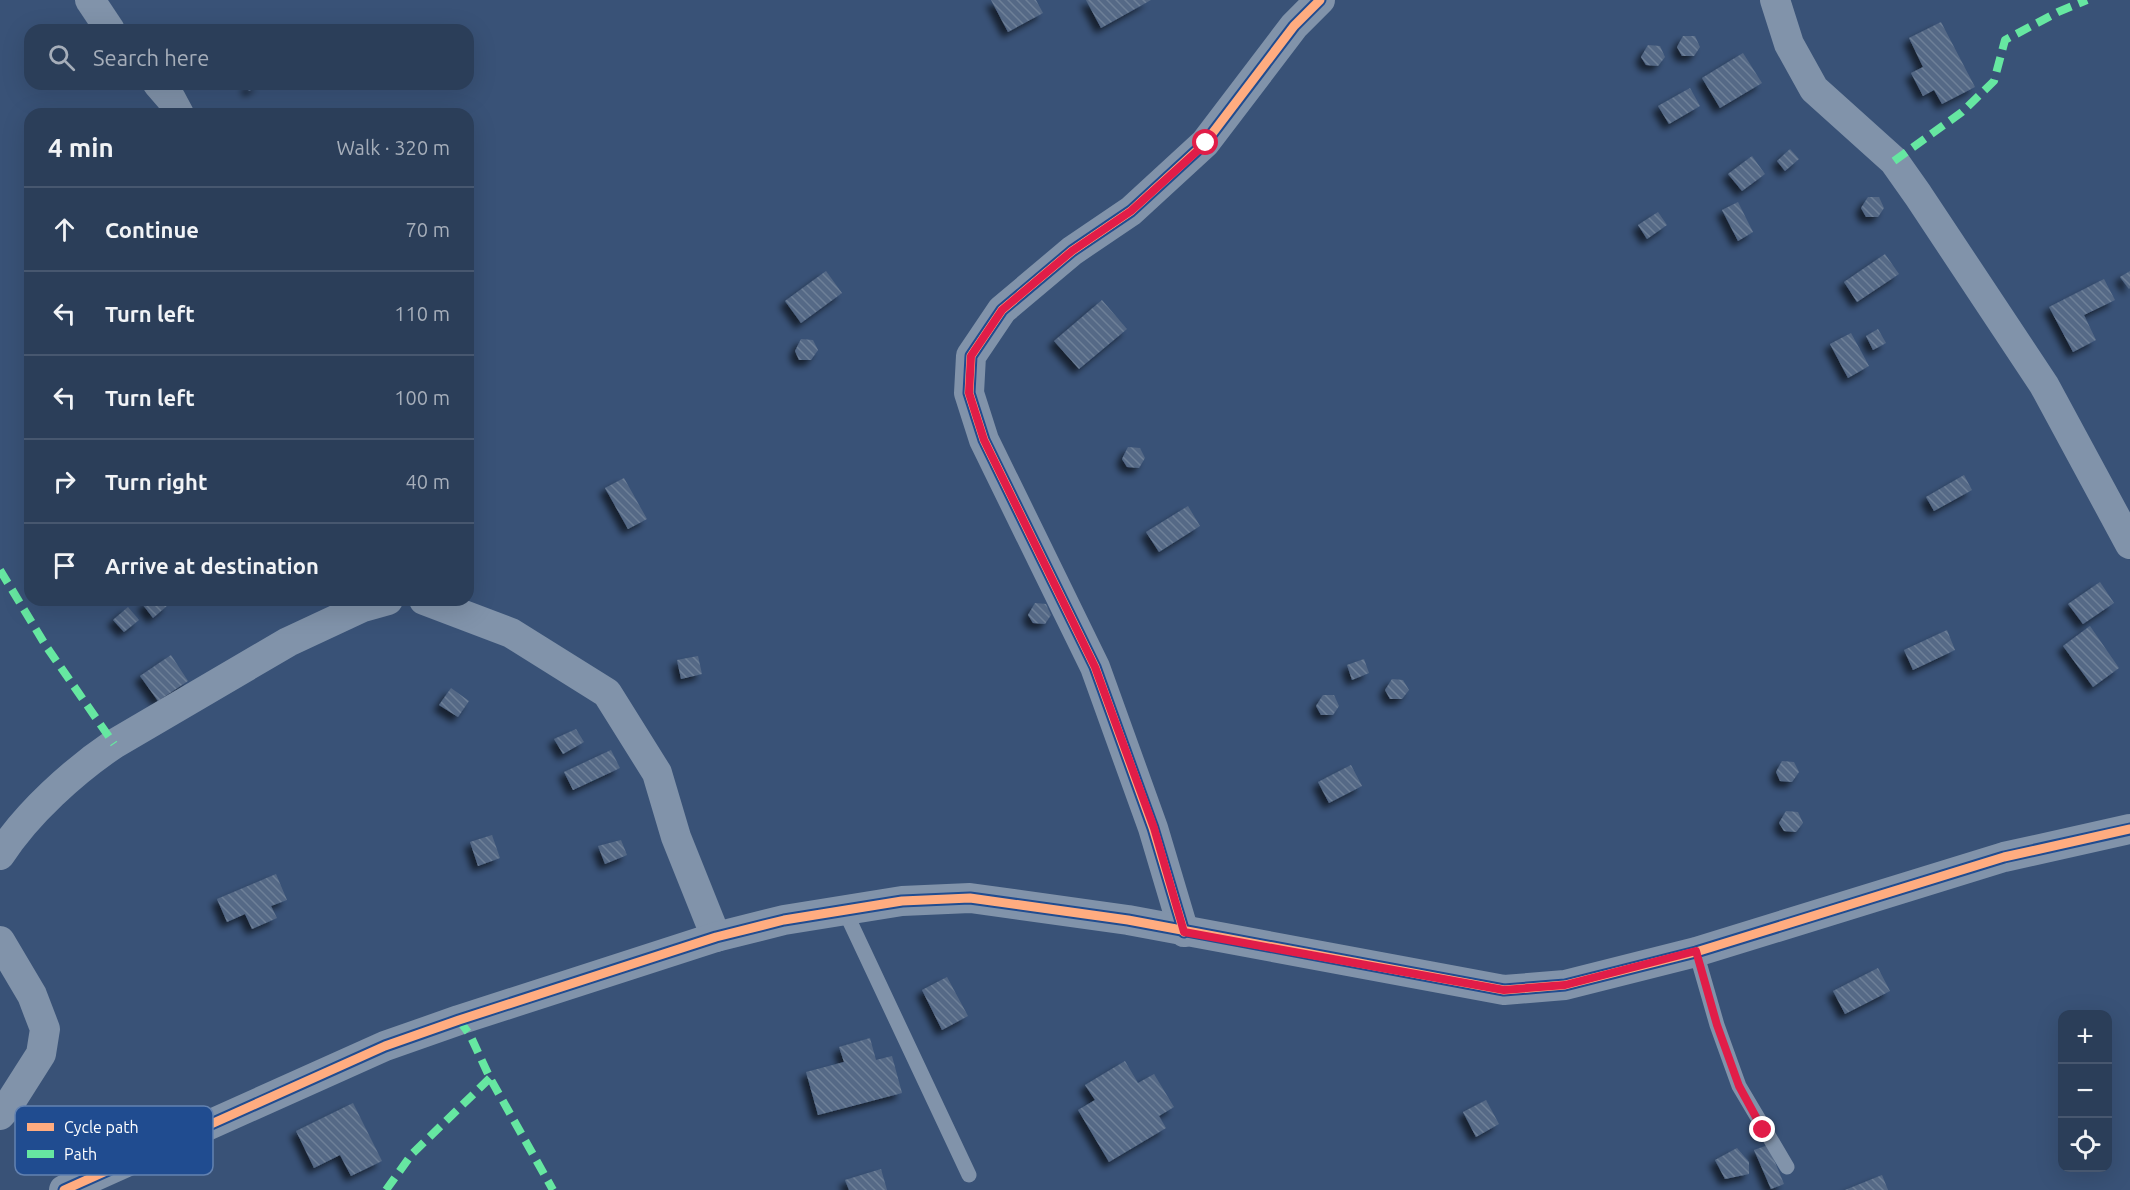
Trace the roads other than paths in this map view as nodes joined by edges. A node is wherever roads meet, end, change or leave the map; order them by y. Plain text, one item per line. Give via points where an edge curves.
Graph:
1 (90, 0) edge
2 (1320, 0) edge
3 (1775, 0) edge
4 (106, 24) edge
5 (163, 90) edge
6 (176, 108) edge
7 (2130, 544) edge
8 (367, 606) edge
9 (440, 606) edge
10 (2130, 829) edge
11 (0, 855) edge
12 (844, 909) junction
13 (1184, 932) junction
14 (716, 937) junction
15 (0, 941) edge
16 (1696, 951) junction
17 (0, 1115) edge
18 (213, 1123) edge
19 (1786, 1167) dead end
20 (97, 1175) edge
21 (969, 1175) dead end
22 (64, 1190) edge

1 - 4 street
2 - 13 street via 1294,26 1206,143 1131,211 1072,251 1002,310 971,356 969,393 984,440 1095,667 1154,828
3 - 7 street via 1789,44 1814,88 1894,161 1918,195 2044,385
5 - 6 street
8 - 11 street via 288,642 114,744 28,818
9 - 14 street via 511,633 607,693 657,773 676,837
10 - 16 street via 2004,857
12 - 13 street via 970,898
12 - 14 street
12 - 21 lane
13 - 16 street via 1504,990 1565,985
14 - 18 street via 385,1046
15 - 17 street via 32,995 45,1029 40,1054
16 - 19 lane via 1739,1086
20 - 22 street

